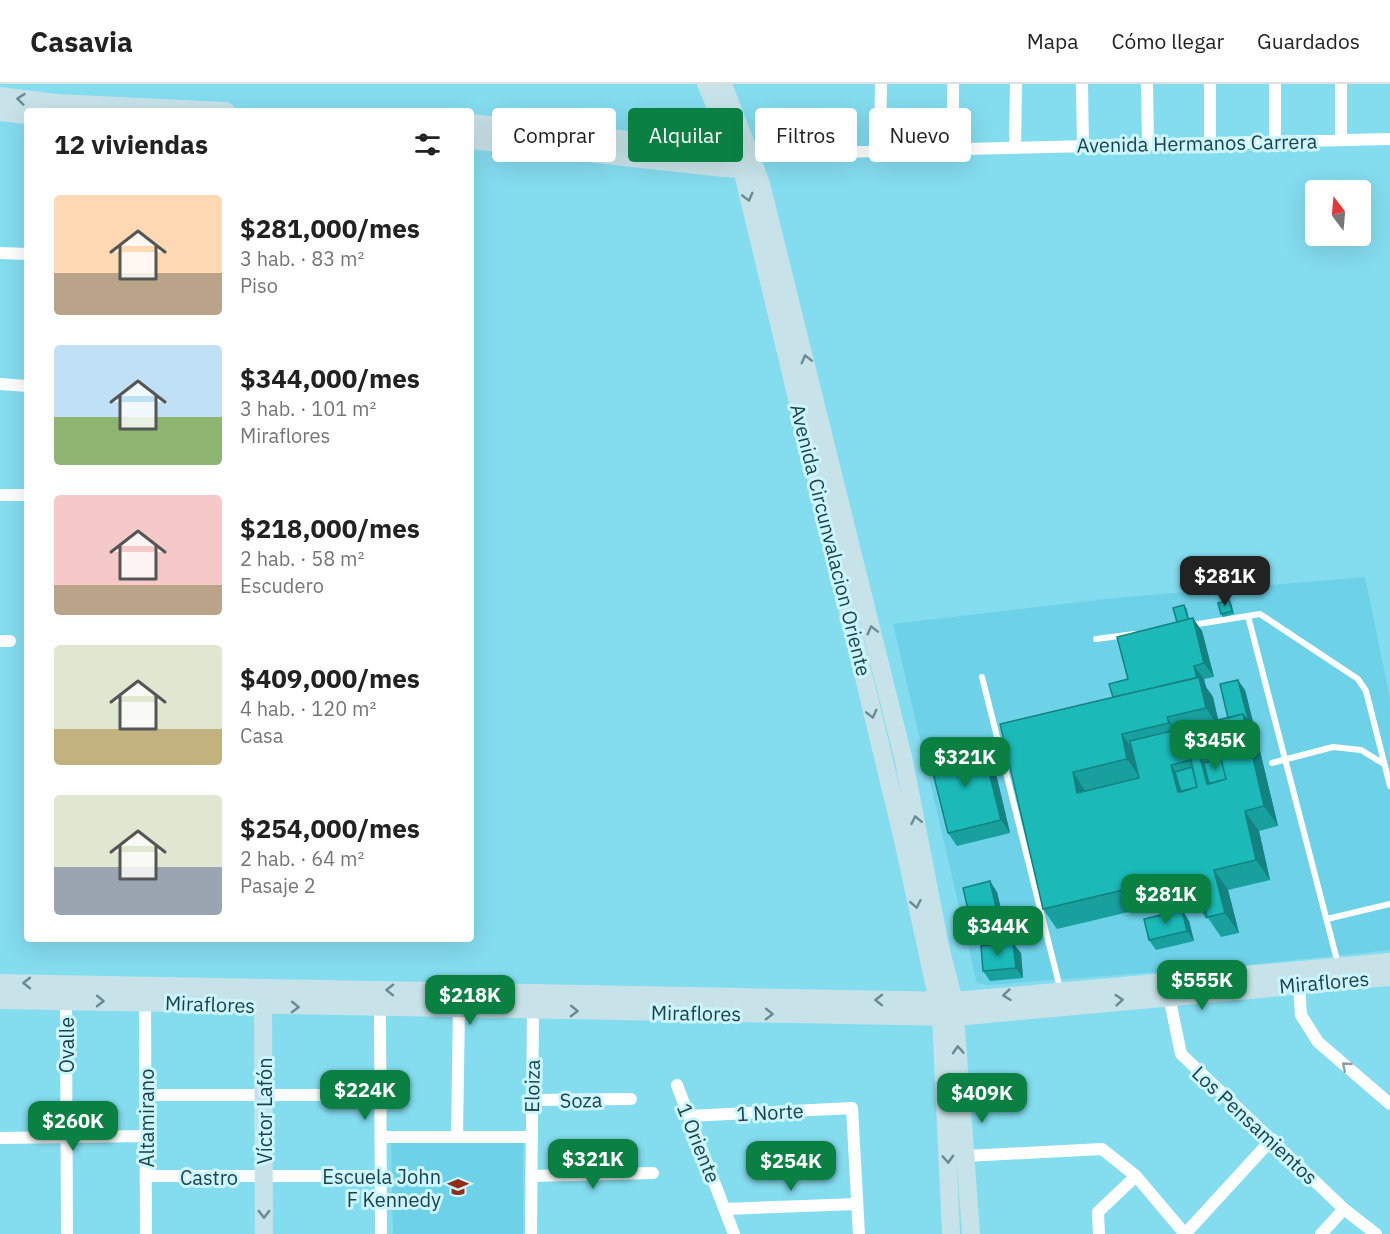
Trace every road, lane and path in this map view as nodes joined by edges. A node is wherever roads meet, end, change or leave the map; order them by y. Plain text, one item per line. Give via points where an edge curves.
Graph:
1 (706, 84) edge
2 (723, 84) edge
3 (881, 84) edge
4 (953, 84) edge
5 (1016, 84) edge
6 (1082, 84) edge
7 (1147, 84) edge
8 (1210, 84) edge
9 (1275, 84) edge
10 (1341, 84) edge
11 (0, 96) edge
12 (162, 108) edge
13 (715, 108) edge
14 (881, 108) edge
15 (953, 108) edge
16 (0, 112) edge
17 (24, 115) edge
18 (474, 123) edge
19 (1390, 139) edge
20 (474, 140) edge
21 (628, 140) edge
22 (1341, 140) junction
23 (1275, 142) junction
24 (1210, 143) junction
25 (1148, 144) junction
26 (1083, 146) junction
27 (1015, 147) junction
28 (971, 148) edge
29 (869, 151) edge
30 (743, 159) edge
31 (747, 162) junction
32 (0, 253) edge
33 (24, 254) edge
34 (0, 384) edge
35 (24, 386) edge
36 (0, 495) edge
37 (24, 495) edge
38 (1248, 616) junction
39 (1182, 627) edge
40 (1139, 633) edge
41 (1096, 639) dead end
42 (982, 677) dead end
43 (1286, 760) junction
44 (1272, 763) dead end
45 (1385, 765) junction
46 (1390, 786) edge
47 (1390, 904) edge
48 (1327, 919) junction
49 (1390, 962) edge
50 (1339, 974) junction
51 (1390, 976) edge
52 (0, 983) edge
53 (1299, 985) junction
54 (263, 987) junction
55 (1169, 996) junction
56 (1060, 998) junction
57 (0, 1000) edge
58 (66, 1001) junction
59 (145, 1002) junction
60 (263, 1006) junction
61 (380, 1008) junction
62 (459, 1008) junction
63 (947, 1009) junction
64 (533, 1010) junction
65 (676, 1085) dead end
66 (146, 1095) junction
67 (380, 1095) junction
68 (264, 1096) junction
69 (631, 1099) dead end
70 (532, 1100) junction
71 (1390, 1104) edge
72 (688, 1116) junction
73 (146, 1136) junction
74 (457, 1136) junction
75 (66, 1137) junction
76 (380, 1137) junction
77 (531, 1137) junction
78 (0, 1138) edge
79 (1272, 1139) junction
80 (966, 1156) junction
81 (654, 1173) dead end
82 (146, 1176) junction
83 (381, 1176) junction
84 (532, 1176) junction
85 (1136, 1176) junction
86 (264, 1177) junction
87 (857, 1204) junction
88 (725, 1209) junction
89 (1344, 1209) junction
90 (67, 1234) edge
91 (146, 1234) edge
92 (264, 1234) edge
93 (381, 1234) edge
94 (531, 1234) edge
95 (734, 1234) edge
96 (859, 1234) edge
97 (951, 1234) edge
98 (971, 1234) edge
99 (1100, 1234) edge
100 (1185, 1234) edge
101 (1321, 1234) edge
102 (1376, 1234) edge

1 - 13 main road
2 - 31 main road, Avenida Circunvalacion Oriente
3 - 14 street
4 - 15 street
5 - 27 street
6 - 26 street
7 - 25 street
8 - 24 street
9 - 23 street
10 - 22 street
12 -> 11 main road
16 - 17 main road
18 - 21 main road, Avenida Hermanos Carrera
19 - 22 street, Avenida Hermanos Carrera
20 - 31 main road, Avenida Hermanos Carrera
22 - 23 street, Avenida Hermanos Carrera
23 - 24 street, Avenida Hermanos Carrera
24 - 25 street, Avenida Hermanos Carrera
25 - 26 street, Avenida Hermanos Carrera
26 - 27 street, Avenida Hermanos Carrera
27 - 28 street, Avenida Hermanos Carrera
29 - 31 street, Avenida Hermanos Carrera
30 - 31 main road, Avenida Hermanos Carrera
31 - 63 main road, Avenida Circunvalacion Oriente via 779,250 879,656 941,951
32 - 33 street
34 - 35 street
36 - 37 street
38 - 39 lane
38 - 43 lane
38 - 45 lane via 1260,614 1358,679 1366,691
40 - 41 lane
42 - 56 lane
43 - 44 lane
43 - 45 lane via 1333,747 1361,750
43 - 48 lane
45 - 46 lane
47 - 48 lane
48 - 50 lane
49 - 50 main road, Miraflores
50 - 51 main road, Miraflores
50 - 53 main road, Miraflores
50 - 56 main road, Miraflores
54 -> 52 main road, Miraflores
53 - 55 main road, Miraflores
71 -> 53 street via 1318,1042 1301,1016
54 - 60 main road, Víctor Lafón
63 -> 54 main road, Miraflores
56 -> 55 main road, Miraflores
55 - 79 street, Los Pensamientos via 1180,1054
56 - 63 main road, Miraflores
57 - 58 main road, Miraflores
58 -> 59 main road, Miraflores
58 - 75 street, Ovalle
59 - 60 main road, Miraflores
59 - 66 street, Altamirano
60 -> 61 main road, Miraflores
60 - 68 main road, Víctor Lafón
61 - 62 main road, Miraflores
61 - 67 street
62 - 64 main road, Miraflores
62 - 74 street
64 -> 63 main road, Miraflores
80 -> 63 main road
63 -> 97 main road
64 - 70 street, Eloiza
65 - 72 street, 1 Oriente
66 - 68 street
66 - 73 street, Altamirano
67 - 68 street
67 - 76 street
68 - 86 main road, Víctor Lafón
69 - 70 street, Soza
70 - 77 street, Eloiza
72 - 87 street, 1 Norte via 852,1108
72 - 88 street, 1 Oriente
73 - 75 street
73 - 82 street, Altamirano
74 - 76 street
74 - 77 street
75 - 78 street
75 - 90 street, Ovalle
76 - 83 street
77 - 84 street, Eloiza
79 - 89 street, Los Pensamientos
79 - 100 street
80 - 85 street via 1102,1149
80 - 98 main road
81 - 84 street
82 - 86 street, Castro
82 - 91 street, Altamirano
83 - 86 street, Castro
83 - 93 street
84 - 94 street, Eloiza
85 - 99 street via 1098,1212
85 - 100 street
86 -> 92 main road, Víctor Lafón
87 - 88 street
87 - 96 street
88 - 95 street, 1 Oriente
89 - 101 street
89 - 102 street, Los Pensamientos

